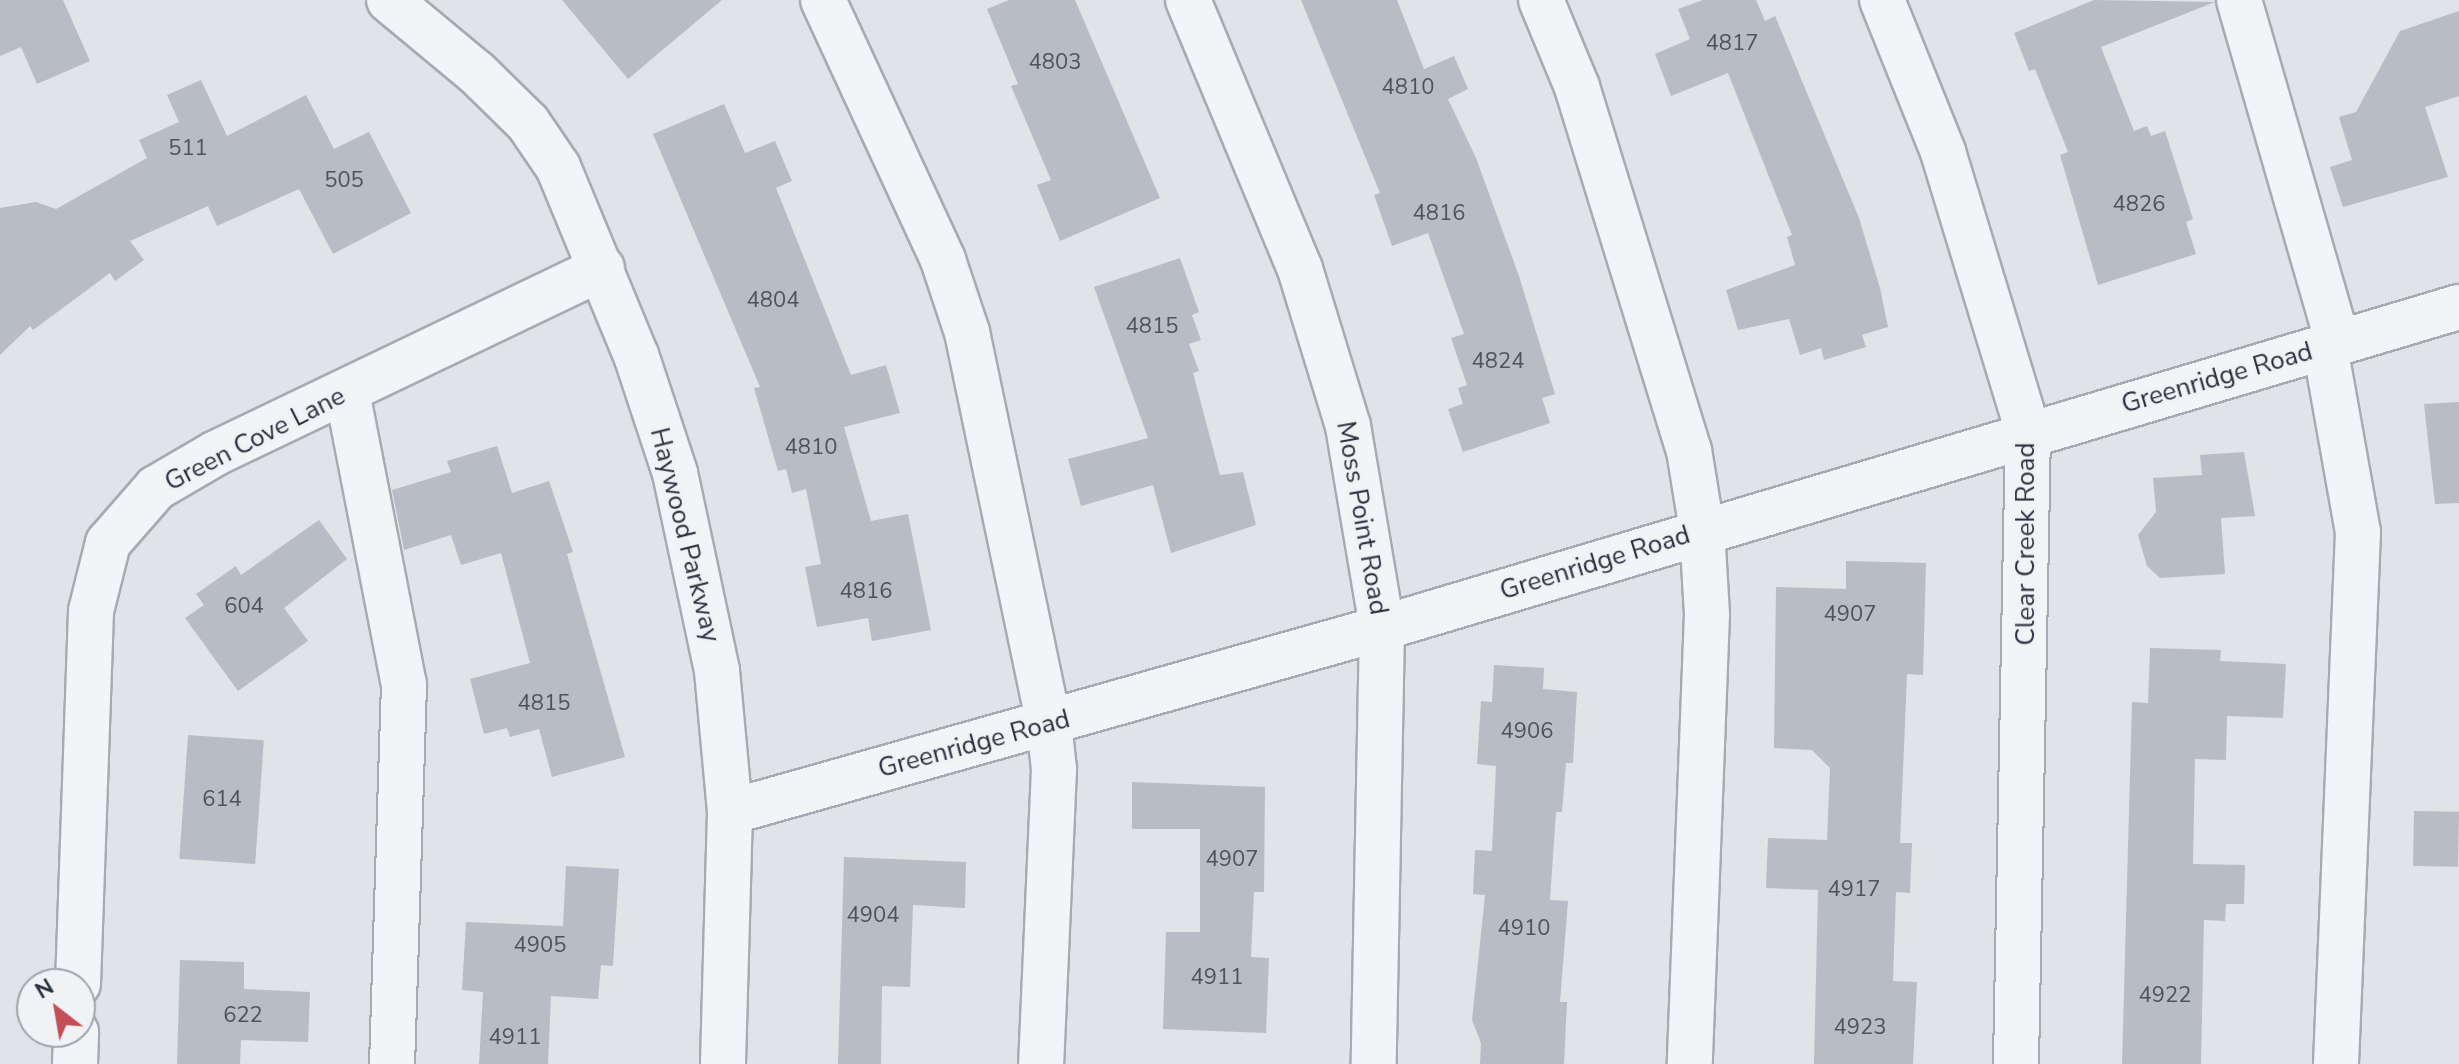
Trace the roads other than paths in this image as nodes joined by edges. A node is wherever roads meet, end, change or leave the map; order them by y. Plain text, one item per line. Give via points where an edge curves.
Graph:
1 (389, 0) edge
2 (823, 0) edge
3 (1188, 0) edge
4 (1541, 0) edge
5 (1882, 0) edge
6 (2239, 0) edge
7 (602, 268) junction
8 (2459, 307) edge
9 (2331, 345) junction
10 (347, 392) junction
11 (2028, 432) junction
12 (1702, 530) junction
13 (1382, 628) junction
14 (1049, 724) junction
15 (730, 812) junction
16 (79, 968) edge
17 (392, 1064) edge
18 (723, 1064) edge
19 (1041, 1064) edge
20 (1374, 1064) edge
21 (1690, 1064) edge
22 (2016, 1064) edge
23 (2336, 1064) edge

1 - 7 street, Haywood Parkway via 528,123 558,167
2 - 14 street via 943,260 967,332
3 - 13 street, Moss Point Road via 1304,283 1348,426
4 - 12 street via 1577,87 1685,435
5 - 11 street, Clear Creek Road via 1943,152
6 - 9 street
7 - 10 street, Green Cove Lane
7 - 15 street, Haywood Parkway via 675,473 717,671
8 - 9 street, Greenridge Road
9 - 11 street, Greenridge Road
9 - 23 street via 2358,532
10 - 16 street, Green Cove Lane via 156,488 108,543 91,611
10 - 17 street via 404,684
11 - 12 street, Greenridge Road
11 - 22 street, Clear Creek Road
12 - 13 street, Greenridge Road
12 - 21 street via 1707,614
13 - 14 street, Greenridge Road
13 - 20 street, Moss Point Road
14 - 15 street, Greenridge Road
14 - 19 street via 1054,769
15 - 18 street, Haywood Parkway

